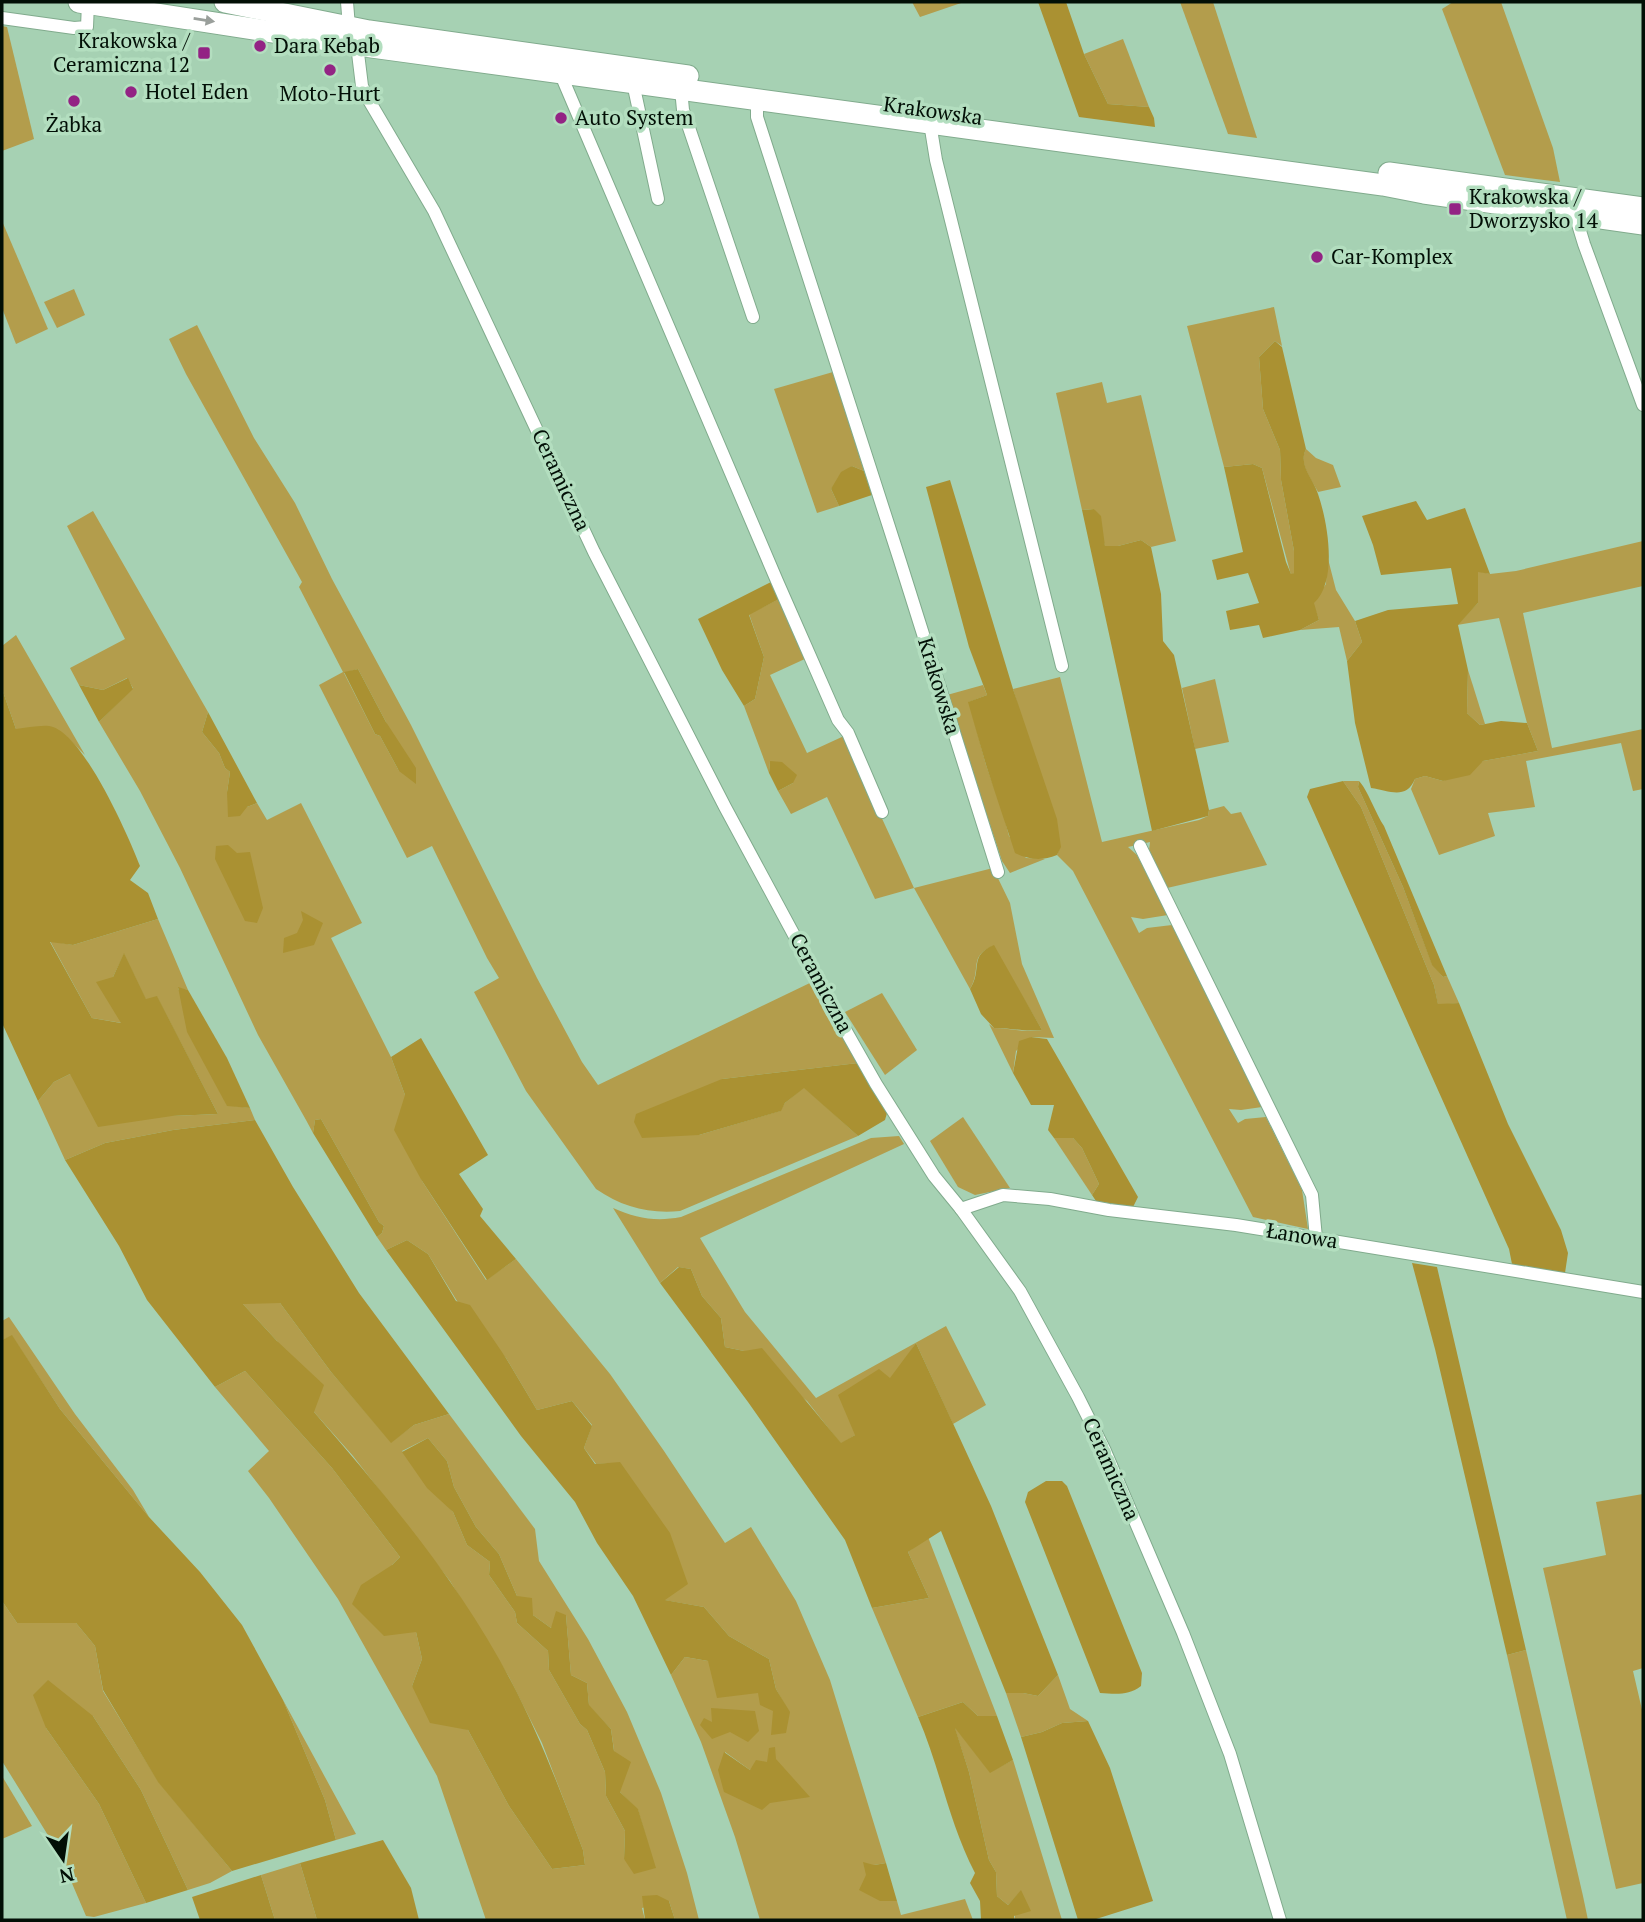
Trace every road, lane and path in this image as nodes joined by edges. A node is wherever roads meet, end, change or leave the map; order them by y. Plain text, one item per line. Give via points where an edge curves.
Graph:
1 (83, 2) edge
2 (225, 2) edge
3 (347, 2) edge
4 (2, 18) edge
5 (353, 36) junction
6 (564, 74) junction
7 (633, 83) junction
8 (681, 89) junction
9 (757, 100) junction
10 (930, 123) junction
11 (658, 200) dead end
12 (1578, 207) junction
13 (1643, 208) edge
14 (1643, 224) edge
15 (753, 317) dead end
16 (1643, 405) edge
17 (1062, 666) dead end
18 (882, 812) dead end
19 (1140, 846) dead end
20 (998, 872) dead end
21 (961, 1209) junction
22 (1316, 1238) junction
23 (1643, 1292) edge
24 (1280, 1920) edge

1 - 4 street, Krakowska via 87,27
1 -> 5 main road, Krakowska
2 - 5 main road, Krakowska
3 - 5 street, Ceramiczna
5 - 6 main road, Krakowska
5 - 12 main road, Krakowska via 746,85
5 - 21 street, Ceramiczna via 367,97 435,211 594,552 725,807 876,1084 934,1176
6 - 7 main road, Krakowska
6 - 18 street via 777,581
7 - 8 main road, Krakowska
7 - 11 street
8 - 9 main road, Krakowska
8 - 15 street via 683,110
9 - 10 main road, Krakowska
9 - 20 street, Krakowska via 757,117
10 - 12 main road, Krakowska via 1424,193
10 - 17 street
12 - 13 main road, Krakowska
12 - 14 main road, Krakowska
12 - 16 street via 1584,244
19 - 22 street via 1312,1195
21 - 22 street, Łanowa via 1003,1195
21 - 24 street, Ceramiczna via 1051,1343 1105,1451 1230,1754
22 - 23 street, Łanowa

